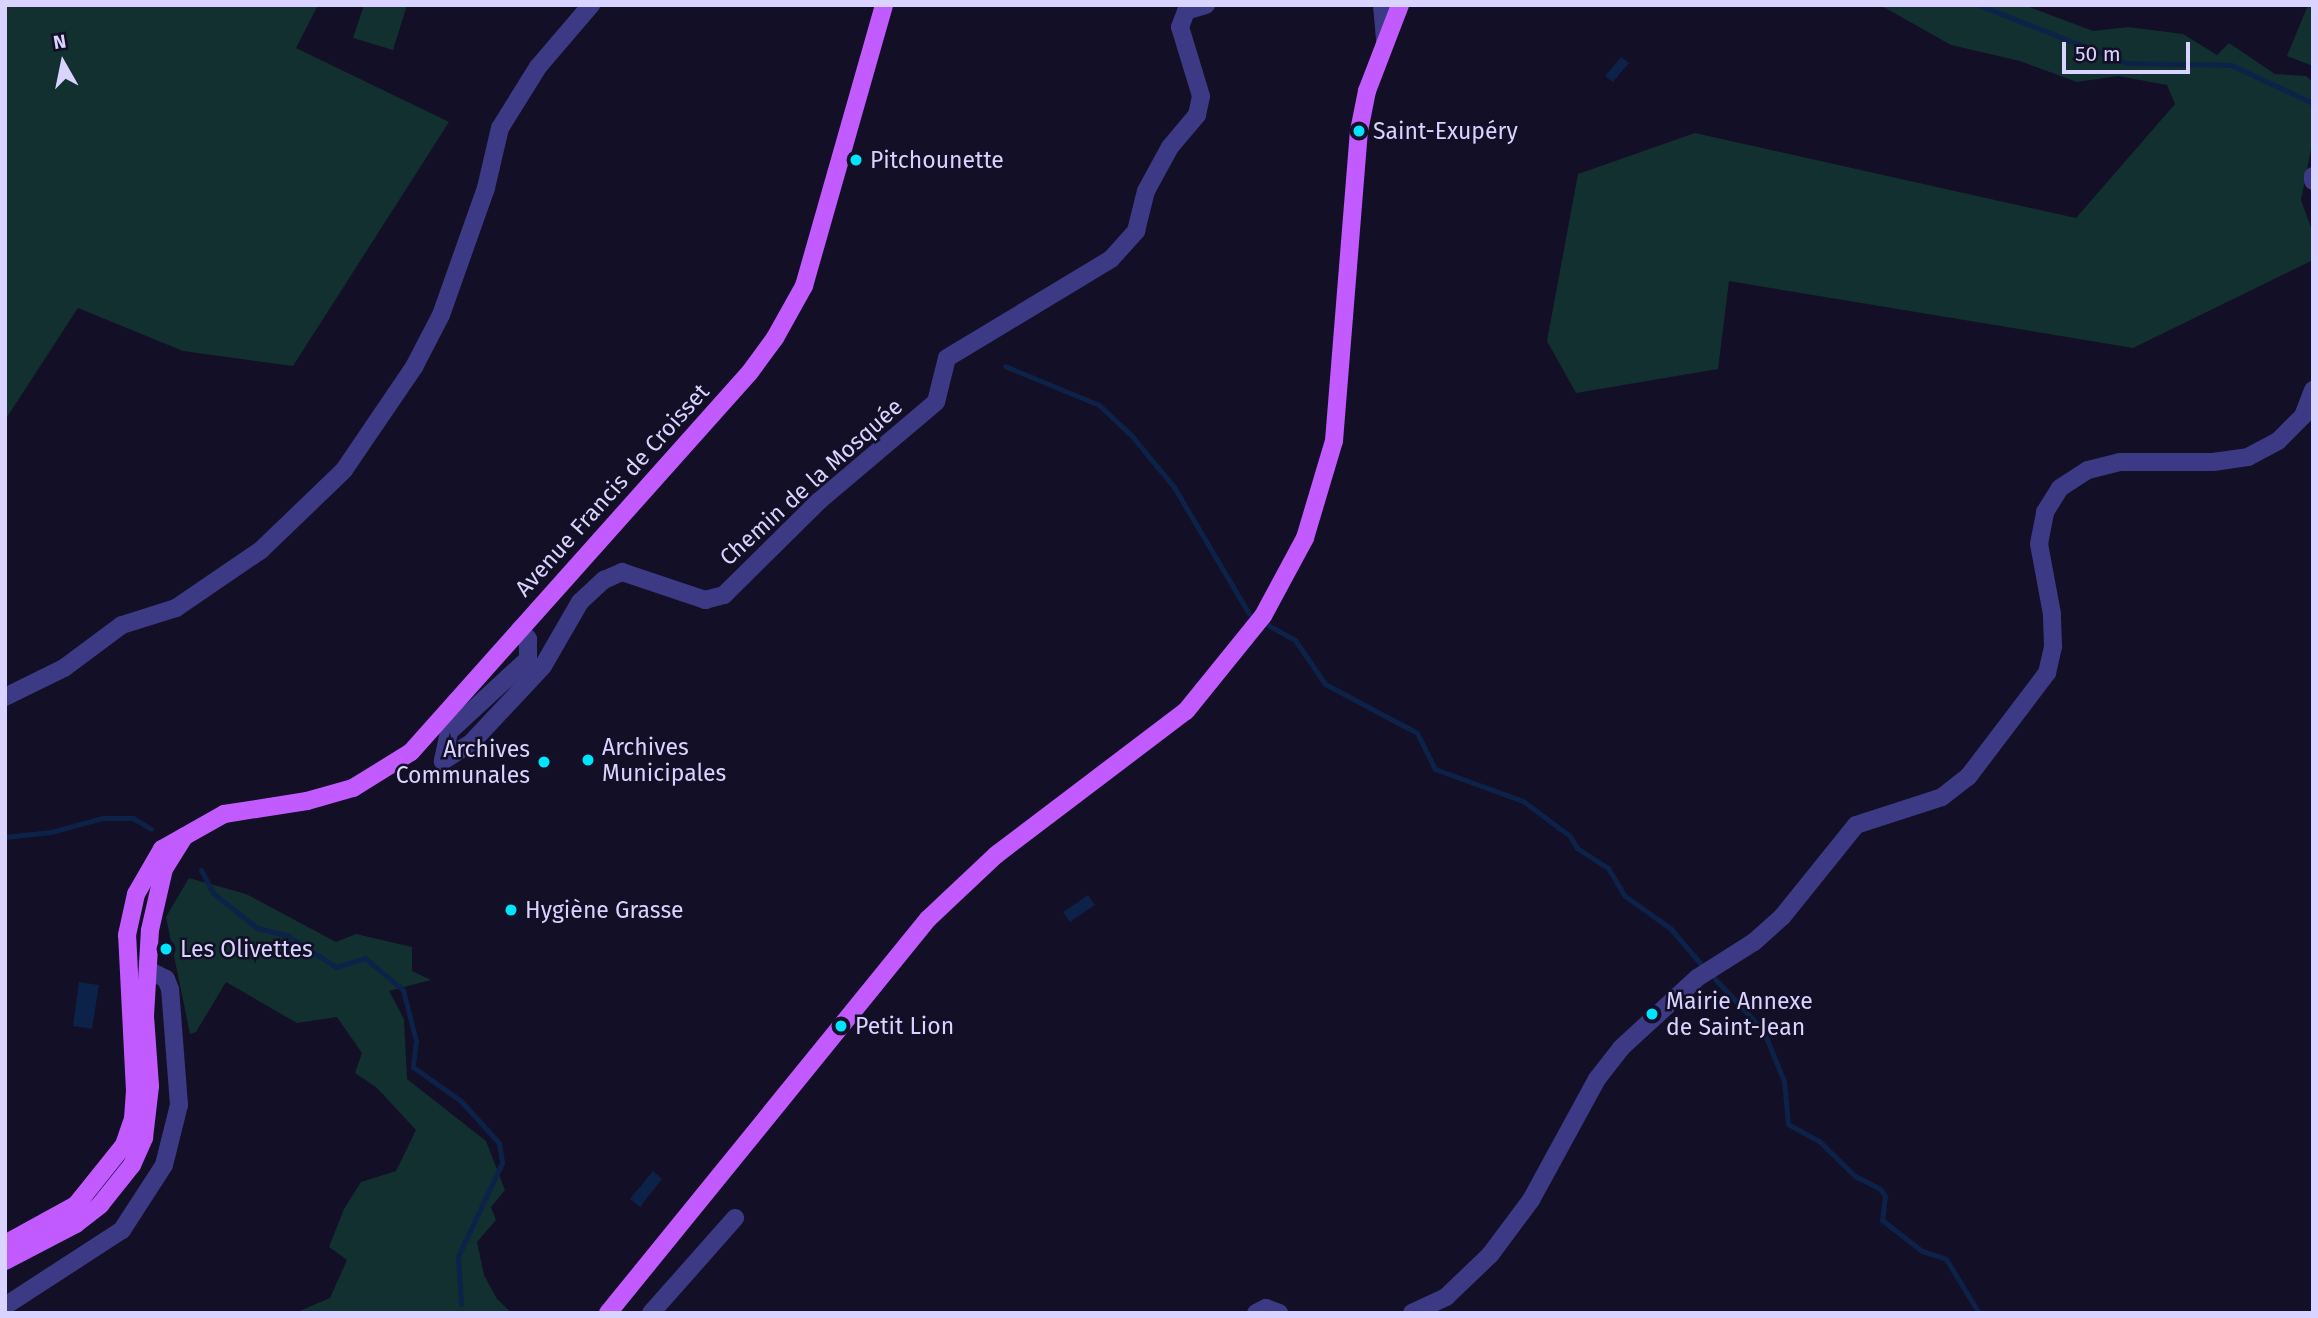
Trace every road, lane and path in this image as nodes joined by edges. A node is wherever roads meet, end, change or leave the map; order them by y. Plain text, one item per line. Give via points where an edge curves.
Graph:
1 (591, 5) edge
2 (884, 5) edge
3 (1206, 5) edge
4 (1382, 5) edge
5 (1400, 5) edge
6 (1385, 41) junction
7 (2313, 390) edge
8 (520, 629) junction
9 (5, 697) edge
10 (185, 834) junction
11 (149, 868) junction
12 (148, 970) junction
13 (129, 998) junction
14 (735, 1218) dead end
15 (5, 1244) edge
16 (5, 1261) edge
17 (5, 1306) edge
18 (1436, 1308) edge
19 (608, 1313) edge
20 (651, 1313) edge
21 (1412, 1313) edge

1 - 9 street via 538,67 500,128 486,188 441,315 414,367 344,470 261,550 176,608 122,625 64,668
2 - 8 main road, Avenue Francis de Croisset via 804,286 791,311 750,372
3 - 8 street, Chemin de la Mosquée via 1186,11 1180,27 1201,96 1197,115 1170,147 1146,191 1136,230 1111,259 947,358 936,402 819,502 724,595 705,600 622,572 604,580 580,602 543,666 472,742 443,761 449,732 528,659 530,647
4 - 6 street
5 - 6 main road
6 - 19 main road via 1359,131 1334,441 1324,485 1287,575 1263,616 1186,711 996,855 928,919
7 - 18 street via 2303,415 2278,441 2248,457 2213,463 2120,462 2088,470 2060,488 2045,512 2039,544 2052,614 2053,646 2047,673 1968,777 1942,797 1856,825 1782,917 1754,942 1697,978 1621,1048 1597,1079 1531,1200 1490,1255
8 - 10 main road, Avenue Francis de Croisset via 411,752 381,773 326,797 224,814
10 - 11 main road, Avenue Francis de Croisset via 162,849
10 - 12 main road via 159,884
11 - 12 main road via 138,953
11 - 13 main road, Avenue Francis de Croisset via 130,912
12 - 13 main road via 136,979
12 - 16 main road via 149,1111 132,1164 100,1205 76,1224
12 - 17 street via 166,978 170,989 179,1105 164,1165 122,1230
13 - 15 main road, Avenue Francis de Croisset via 135,1091 133,1119 124,1146 76,1205
14 - 20 street
18 - 21 street

